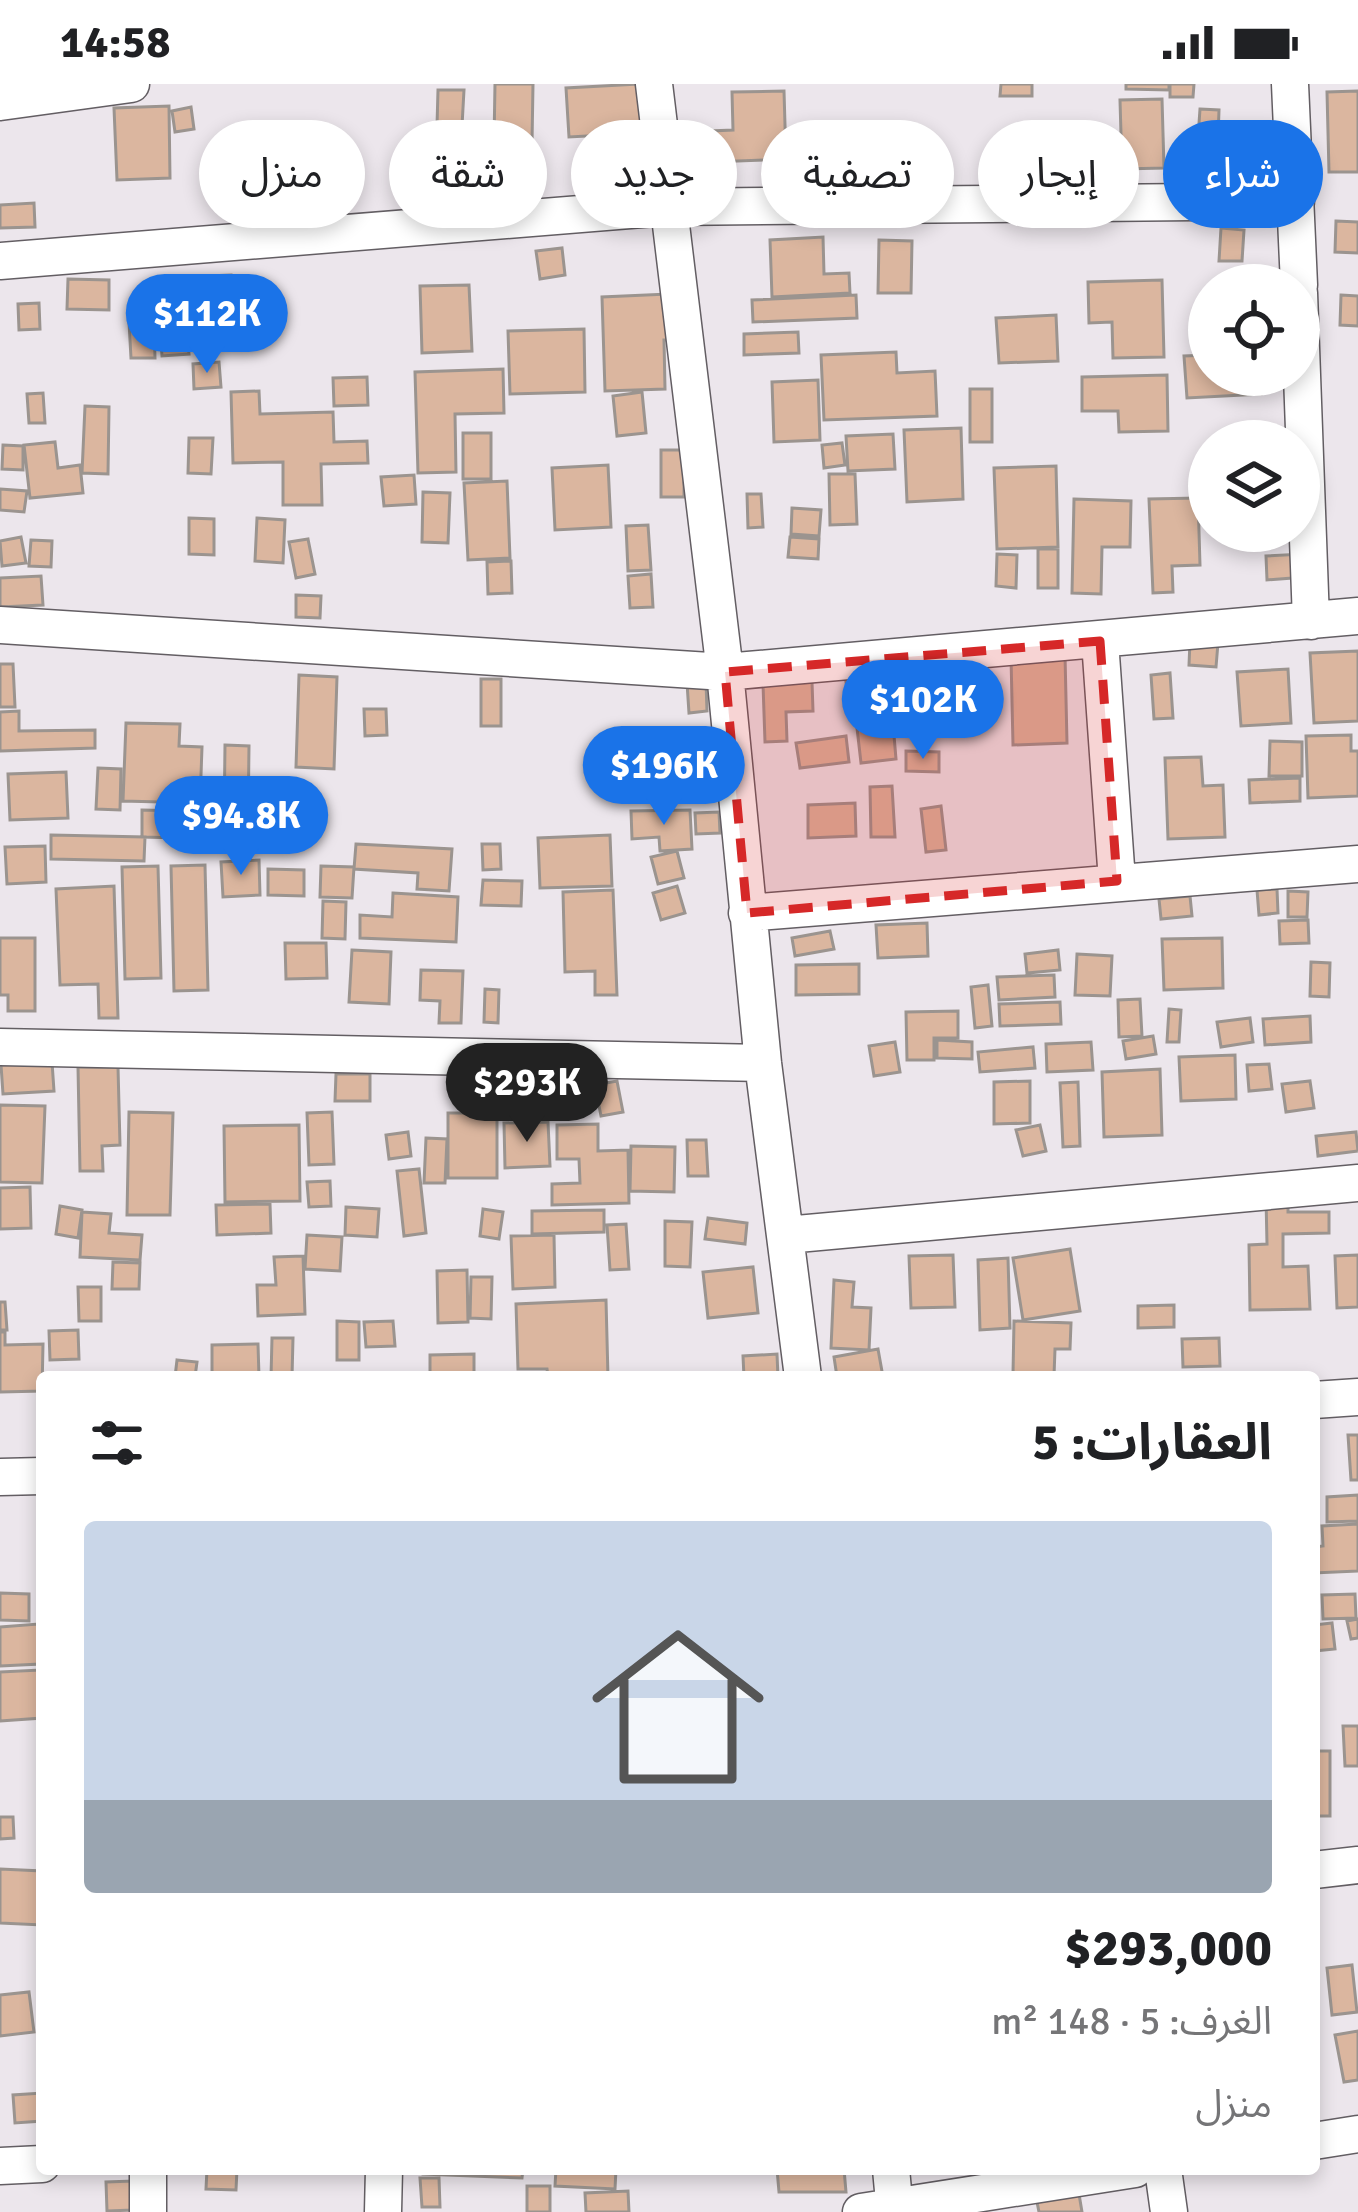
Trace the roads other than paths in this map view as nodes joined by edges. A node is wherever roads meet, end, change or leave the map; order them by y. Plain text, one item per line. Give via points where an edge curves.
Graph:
1 (131, 84) edge
2 (654, 84) edge
3 (1290, 84) edge
4 (0, 102) edge
5 (658, 120) edge
6 (1292, 120) edge
7 (1163, 202) edge
8 (737, 206) edge
9 (571, 215) edge
10 (670, 228) edge
11 (1296, 228) edge
12 (0, 261) edge
13 (1298, 264) edge
14 (1303, 396) edge
15 (1358, 616) edge
16 (1311, 620) junction
17 (0, 625) edge
18 (1100, 641) junction
19 (725, 672) junction
20 (1358, 864) edge
21 (1117, 881) junction
22 (747, 913) junction
23 (0, 1047) edge
24 (763, 1063) junction
25 (1358, 1183) edge
26 (786, 1235) junction
27 (801, 1371) edge
28 (1358, 1397) edge
29 (1320, 1400) edge
30 (36, 1476) edge
31 (0, 1477) edge
32 (1358, 1864) edge
33 (1320, 1869) edge
34 (1358, 2134) edge
35 (1320, 2140) edge
36 (36, 2164) edge
37 (0, 2166) edge
38 (148, 2175) edge
39 (384, 2175) edge
40 (890, 2175) edge
41 (1098, 2175) edge
42 (1164, 2175) edge
43 (883, 2210) edge
44 (148, 2212) edge
45 (382, 2212) edge
46 (1169, 2212) edge

1 - 4 street
2 - 5 street
3 - 6 street
7 - 8 street
9 - 12 street
10 - 19 street
11 - 13 street
14 - 16 street
15 - 16 street
16 - 18 street
17 - 19 street
18 - 19 street
18 - 21 street
19 - 22 street
20 - 21 street
21 - 22 street
22 - 24 street
23 - 24 street
24 - 26 street
25 - 26 street
26 - 27 street
28 - 29 street
30 - 31 street
32 - 33 street
34 - 35 street
36 - 37 street
38 - 44 street
39 - 45 street
40 - 43 street
41 - 43 street
42 - 46 street

